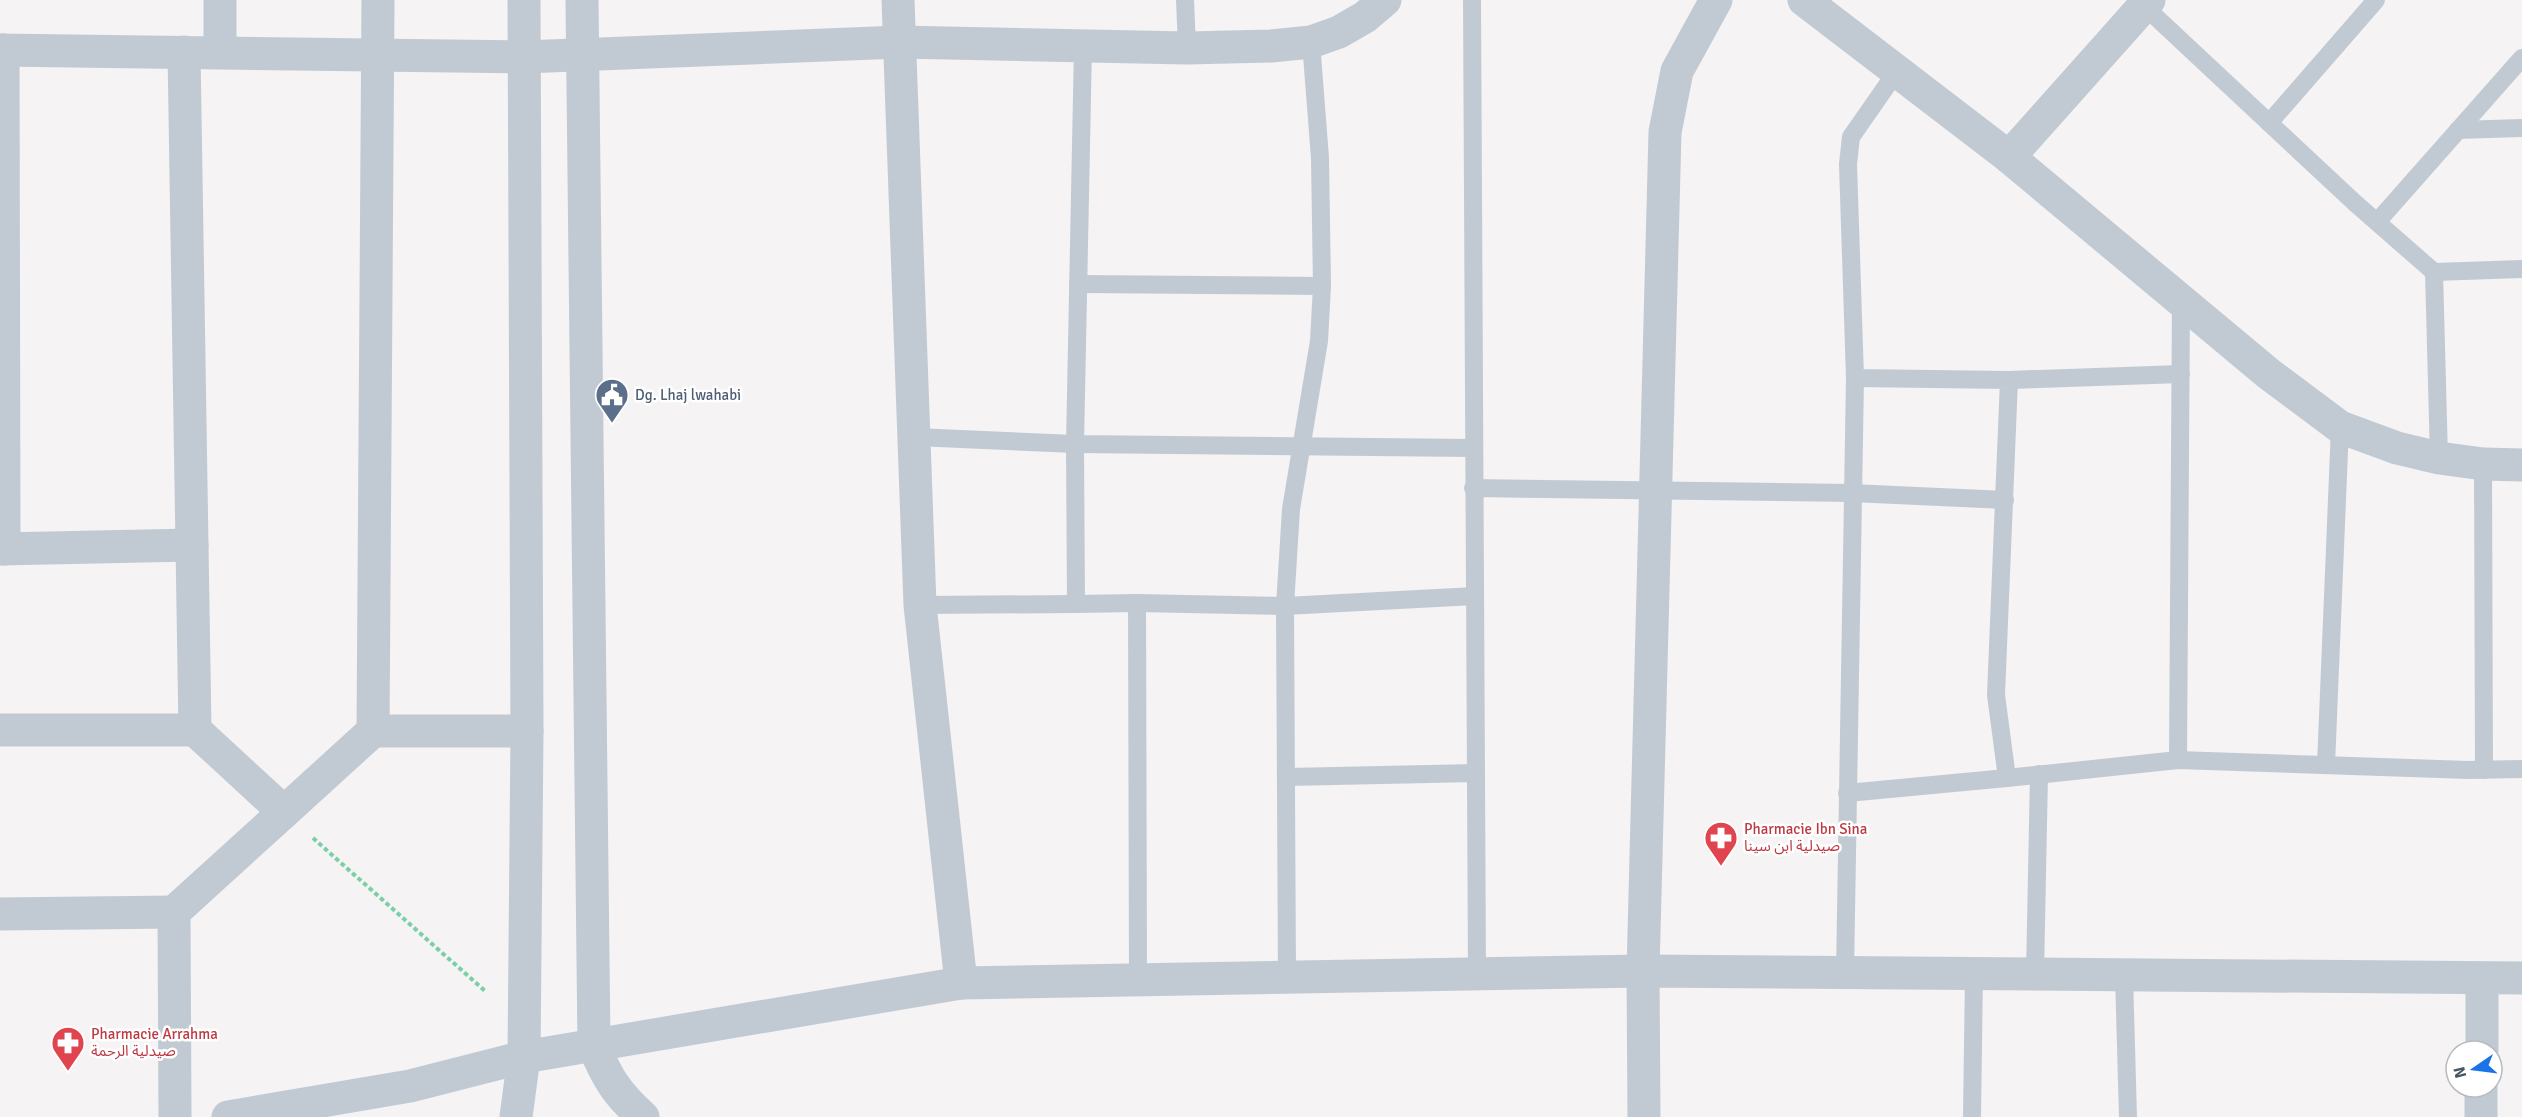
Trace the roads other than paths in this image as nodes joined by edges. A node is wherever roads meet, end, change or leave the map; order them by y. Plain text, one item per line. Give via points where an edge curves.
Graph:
1 (220, 0) edge
2 (378, 0) edge
3 (524, 0) edge
4 (582, 0) edge
5 (897, 0) edge
6 (1185, 0) edge
7 (1384, 0) edge
8 (1472, 0) edge
9 (1716, 0) edge
10 (1804, 0) edge
11 (2376, 0) edge
12 (2146, 3) edge
13 (900, 42) junction
14 (1311, 42) junction
15 (1083, 46) junction
16 (1186, 48) junction
17 (2, 50) edge
18 (184, 52) junction
19 (220, 52) junction
20 (378, 55) junction
21 (582, 56) junction
22 (524, 57) junction
23 (2522, 58) edge
24 (1897, 71) junction
25 (2269, 123) junction
26 (2522, 128) edge
27 (2458, 130) junction
28 (2008, 157) junction
29 (2377, 222) junction
30 (2522, 269) edge
31 (2434, 272) junction
32 (1078, 284) junction
33 (1322, 286) junction
34 (2181, 299) junction
35 (2181, 374) junction
36 (1855, 378) junction
37 (2009, 380) junction
38 (2340, 428) junction
39 (915, 437) junction
40 (1075, 444) junction
41 (1301, 445) junction
42 (1473, 448) junction
43 (2439, 458) junction
44 (2483, 464) junction
45 (2522, 465) edge
46 (1473, 488) junction
47 (1656, 490) junction
48 (1852, 493) junction
49 (2004, 500) junction
50 (192, 545) junction
51 (2, 549) edge
52 (1475, 596) junction
53 (1137, 603) junction
54 (1076, 604) junction
55 (920, 605) junction
56 (1285, 606) junction
57 (0, 730) edge
58 (195, 730) junction
59 (374, 731) junction
60 (527, 731) junction
61 (2178, 760) junction
62 (2326, 765) junction
63 (2522, 769) edge
64 (2484, 770) junction
65 (1476, 773) junction
66 (2039, 774) junction
67 (1287, 777) junction
68 (2007, 778) junction
69 (1847, 793) junction
70 (284, 812) junction
71 (174, 912) junction
72 (0, 914) edge
73 (1643, 971) junction
74 (1845, 973) junction
75 (1477, 974) junction
76 (1974, 974) junction
77 (2035, 974) junction
78 (2124, 975) junction
79 (1287, 977) junction
80 (2522, 978) edge
81 (1138, 979) junction
82 (2482, 979) junction
83 (961, 983) junction
84 (2482, 1039) edge
85 (524, 1042) junction
86 (594, 1046) junction
87 (2481, 1099) edge
88 (175, 1117) edge
89 (228, 1117) edge
90 (516, 1117) edge
91 (643, 1117) edge
92 (1644, 1117) edge
93 (1972, 1117) edge
94 (2128, 1117) edge
95 (2481, 1117) edge

1 - 19 street
2 - 20 street
3 - 22 street
4 - 21 street
5 - 13 street
6 - 16 lane
7 - 14 street via 1339,32
8 - 42 lane
9 - 47 street via 1677,71 1665,132
10 - 24 street
11 - 25 lane
12 - 25 lane
12 - 28 street
13 - 15 street
13 - 21 street
13 - 39 street
14 - 16 street
14 - 33 lane via 1320,158
15 - 16 street
15 - 32 lane
17 - 18 street
17 - 51 street
18 - 19 street
18 - 50 street
19 - 20 street
20 - 22 street
20 - 59 street
21 - 22 street
21 - 86 street
22 - 60 street
23 - 27 lane
24 - 28 street
24 - 36 lane via 1851,137 1848,164
25 - 29 lane
26 - 27 lane
27 - 29 lane
28 - 34 street
29 - 31 lane
30 - 31 lane
31 - 43 lane
32 - 33 lane
32 - 40 lane
33 - 41 lane via 1319,341
34 - 35 lane
34 - 38 street
35 - 37 lane
35 - 61 lane
36 - 37 lane
36 - 48 lane
37 - 49 lane
38 - 43 street
38 - 62 lane
39 - 40 lane
39 - 55 street
40 - 41 lane
40 - 54 lane
41 - 42 lane
41 - 56 lane
42 - 46 lane
43 - 44 street
44 - 45 street
44 - 64 lane
46 - 47 lane
46 - 52 lane
47 - 48 lane
47 - 73 street
48 - 49 lane
48 - 69 lane
49 - 68 lane via 1996,695
50 - 51 street
50 - 58 street
52 - 56 lane
52 - 65 lane
53 - 54 lane
53 - 56 lane
53 - 81 lane
54 - 55 lane
55 - 83 street
56 - 67 lane
57 - 58 street
58 - 70 street
59 - 60 street
59 - 70 street
60 - 85 street
61 - 62 lane
61 - 66 lane
62 - 64 lane
63 - 64 lane
65 - 67 lane
65 - 75 lane
66 - 68 lane
66 - 77 lane
67 - 79 lane
68 - 69 lane
69 - 74 lane
70 - 71 street
71 - 72 street
71 - 88 street
73 - 74 street
73 - 75 street
73 - 92 street
74 - 76 street
75 - 79 street
76 - 77 street
76 - 93 lane
77 - 78 street
78 - 82 street
78 - 94 lane
79 - 81 street
80 - 82 street
81 - 83 street
82 - 84 street
83 - 86 street
85 - 86 street
85 - 89 street via 410,1086
85 - 90 street
86 - 91 street via 607,1078 621,1098
87 - 95 street

